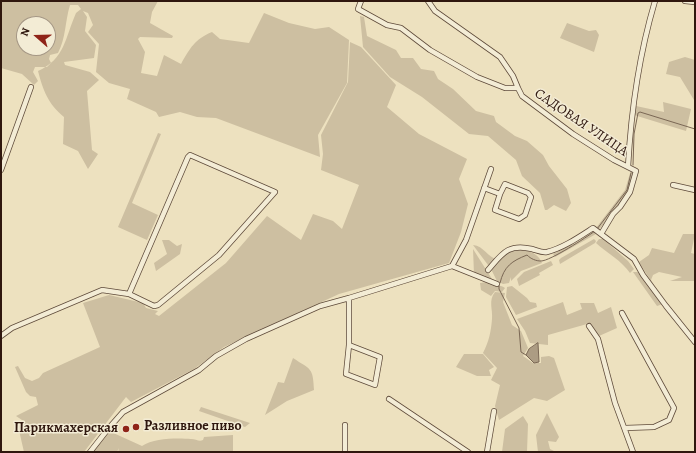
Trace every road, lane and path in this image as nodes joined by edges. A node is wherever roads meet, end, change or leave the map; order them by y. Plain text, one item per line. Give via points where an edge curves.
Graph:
1 (361, 1) edge
2 (428, 1) edge
3 (655, 1) edge
4 (685, 1) edge
5 (695, 2) edge
6 (31, 88) dead end
7 (518, 88) junction
8 (628, 167) junction
9 (491, 169) dead end
10 (1, 170) edge
11 (673, 184) dead end
12 (484, 188) junction
13 (695, 190) edge
14 (500, 194) junction
15 (597, 230) junction
16 (452, 266) junction
17 (488, 270) dead end
18 (497, 284) dead end
19 (129, 294) junction
20 (349, 298) junction
21 (622, 313) dead end
22 (589, 326) dead end
23 (1, 336) edge
24 (695, 342) edge
25 (349, 345) junction
26 (389, 399) dead end
27 (494, 411) dead end
28 (345, 425) dead end
29 (625, 428) junction
30 (90, 452) edge
31 (345, 452) edge
32 (468, 452) edge
33 (487, 452) edge
34 (633, 452) edge

1 - 7 street, САДОВАЯ УЛИЦА via 358,9 388,25 401,28 430,50 477,77 505,88
2 - 7 street, САДОВАЯ УЛИЦА via 435,11 500,57
3 - 8 street via 644,41 631,117
4 - 5 street
6 - 10 street
7 - 8 street, САДОВАЯ УЛИЦА via 522,96 567,130
8 - 15 street, САДОВАЯ УЛИЦА via 636,171 630,192 620,207
9 - 12 street
11 - 13 street
12 - 14 street
12 - 16 street via 466,240
14 - 14 street via 505,184 528,193 531,197 525,215 519,219 496,210
15 - 17 street via 547,252 512,248 504,251
15 - 24 street via 634,260
16 - 18 street
16 - 20 street
19 - 19 street via 188,157 194,155 275,192 219,255 158,305 154,306
19 - 23 street via 102,290 12,328
20 - 25 street
20 - 30 street via 320,306 250,337 216,356 199,370 124,412
21 - 29 street via 674,408 669,420 654,427
22 - 29 street via 598,339 615,403
25 - 25 street via 346,374 375,386 380,356
26 - 32 street
27 - 33 street
28 - 31 street
29 - 34 street

